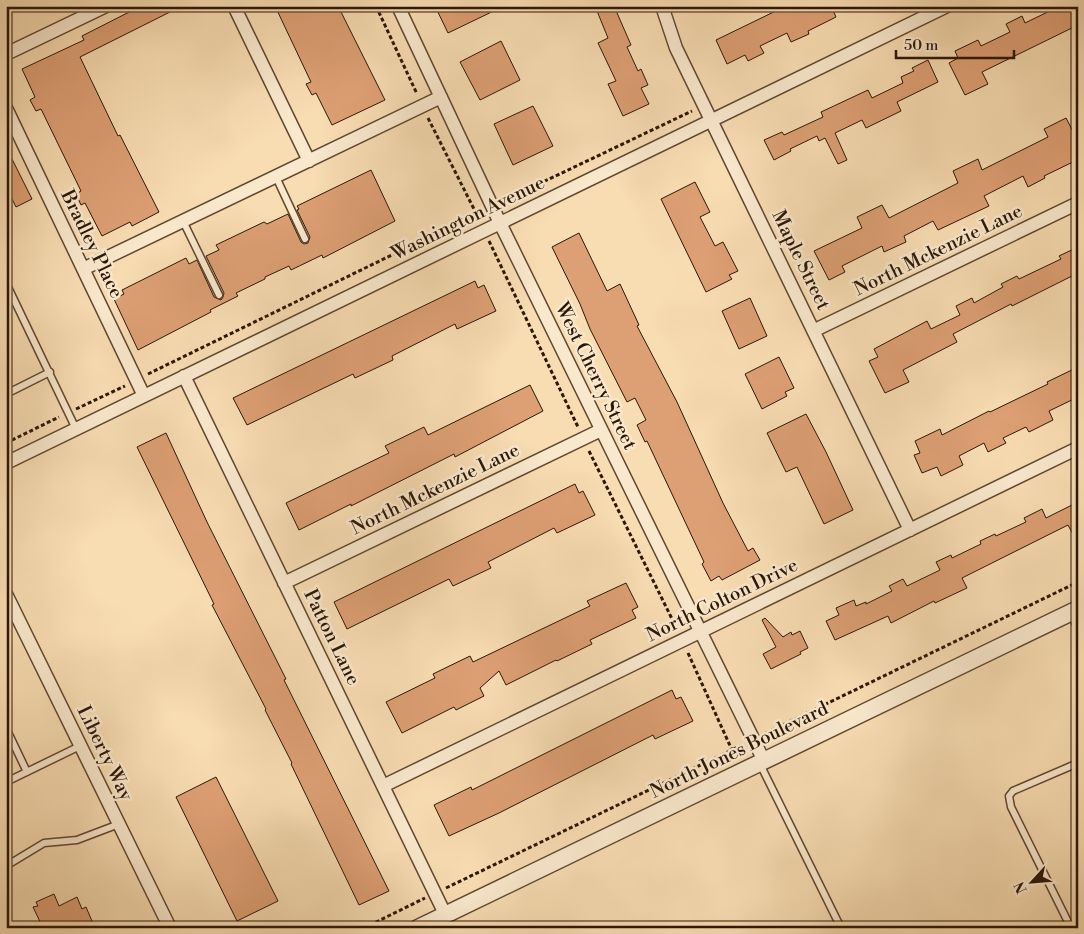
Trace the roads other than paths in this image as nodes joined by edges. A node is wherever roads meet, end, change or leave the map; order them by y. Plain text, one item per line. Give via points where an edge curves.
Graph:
1 (106, 6) edge
2 (234, 6) edge
3 (398, 6) edge
4 (662, 6) edge
5 (947, 6) edge
6 (6, 54) edge
7 (441, 97) junction
8 (6, 108) edge
9 (712, 120) junction
10 (309, 161) junction
11 (276, 177) junction
12 (1078, 202) edge
13 (183, 221) junction
14 (500, 223) junction
15 (305, 239) dead end
16 (83, 269) junction
17 (6, 282) edge
18 (219, 295) dead end
19 (815, 330) junction
20 (50, 372) junction
21 (184, 376) junction
22 (6, 394) edge
23 (144, 396) junction
24 (76, 429) junction
25 (601, 430) junction
26 (1078, 448) edge
27 (6, 463) edge
28 (910, 530) junction
29 (284, 583) junction
30 (6, 594) edge
31 (1074, 610) edge
32 (1078, 629) edge
33 (700, 631) junction
34 (6, 728) edge
35 (80, 746) junction
36 (762, 762) junction
37 (1078, 762) edge
38 (27, 772) junction
39 (6, 782) edge
40 (383, 786) junction
41 (119, 824) junction
42 (6, 866) edge
43 (446, 914) junction
44 (6, 924) edge
45 (8, 928) edge
46 (170, 928) edge
47 (418, 928) edge
48 (841, 928) edge
49 (1071, 928) edge

1 - 6 street
2 - 10 street
3 - 7 street, West Cherry Street
4 - 9 street, Maple Street via 676,48
5 - 9 street, Washington Avenue
7 - 10 street
7 - 14 street, West Cherry Street
8 - 16 street, Bradley Place
9 - 14 street, Washington Avenue
9 - 19 street, Maple Street
10 - 11 street
11 - 13 street
11 - 15 lane
12 - 19 street, North Mckenzie Lane
13 - 16 street
13 - 18 lane
14 - 21 street, Washington Avenue
14 - 25 street, West Cherry Street
16 - 23 street, Bradley Place
17 - 20 lane
19 - 28 street, Maple Street
20 - 22 lane
20 - 24 lane
21 - 23 street, Washington Avenue
21 - 29 street, Patton Lane
23 - 24 street, Washington Avenue
24 - 27 street, Washington Avenue
25 - 29 street, North Mckenzie Lane
25 - 33 street, West Cherry Street
26 - 28 street, North Colton Drive
28 - 33 street, North Colton Drive
29 - 40 street, Patton Lane
30 - 35 street, Liberty Way
31 - 32 lane
31 - 36 street, North Jones Boulevard
33 - 36 street, West Cherry Street
33 - 40 street, North Colton Drive
34 - 38 lane
35 - 38 lane
35 - 41 street, Liberty Way
36 - 43 street, North Jones Boulevard
36 - 48 lane
37 - 49 lane via 1013,791 1009,796 1011,807
38 - 39 lane
40 - 43 street, Patton Lane
41 - 42 lane via 77,840 44,843
41 - 46 street, Liberty Way
43 - 47 street, North Jones Boulevard
44 - 45 lane

